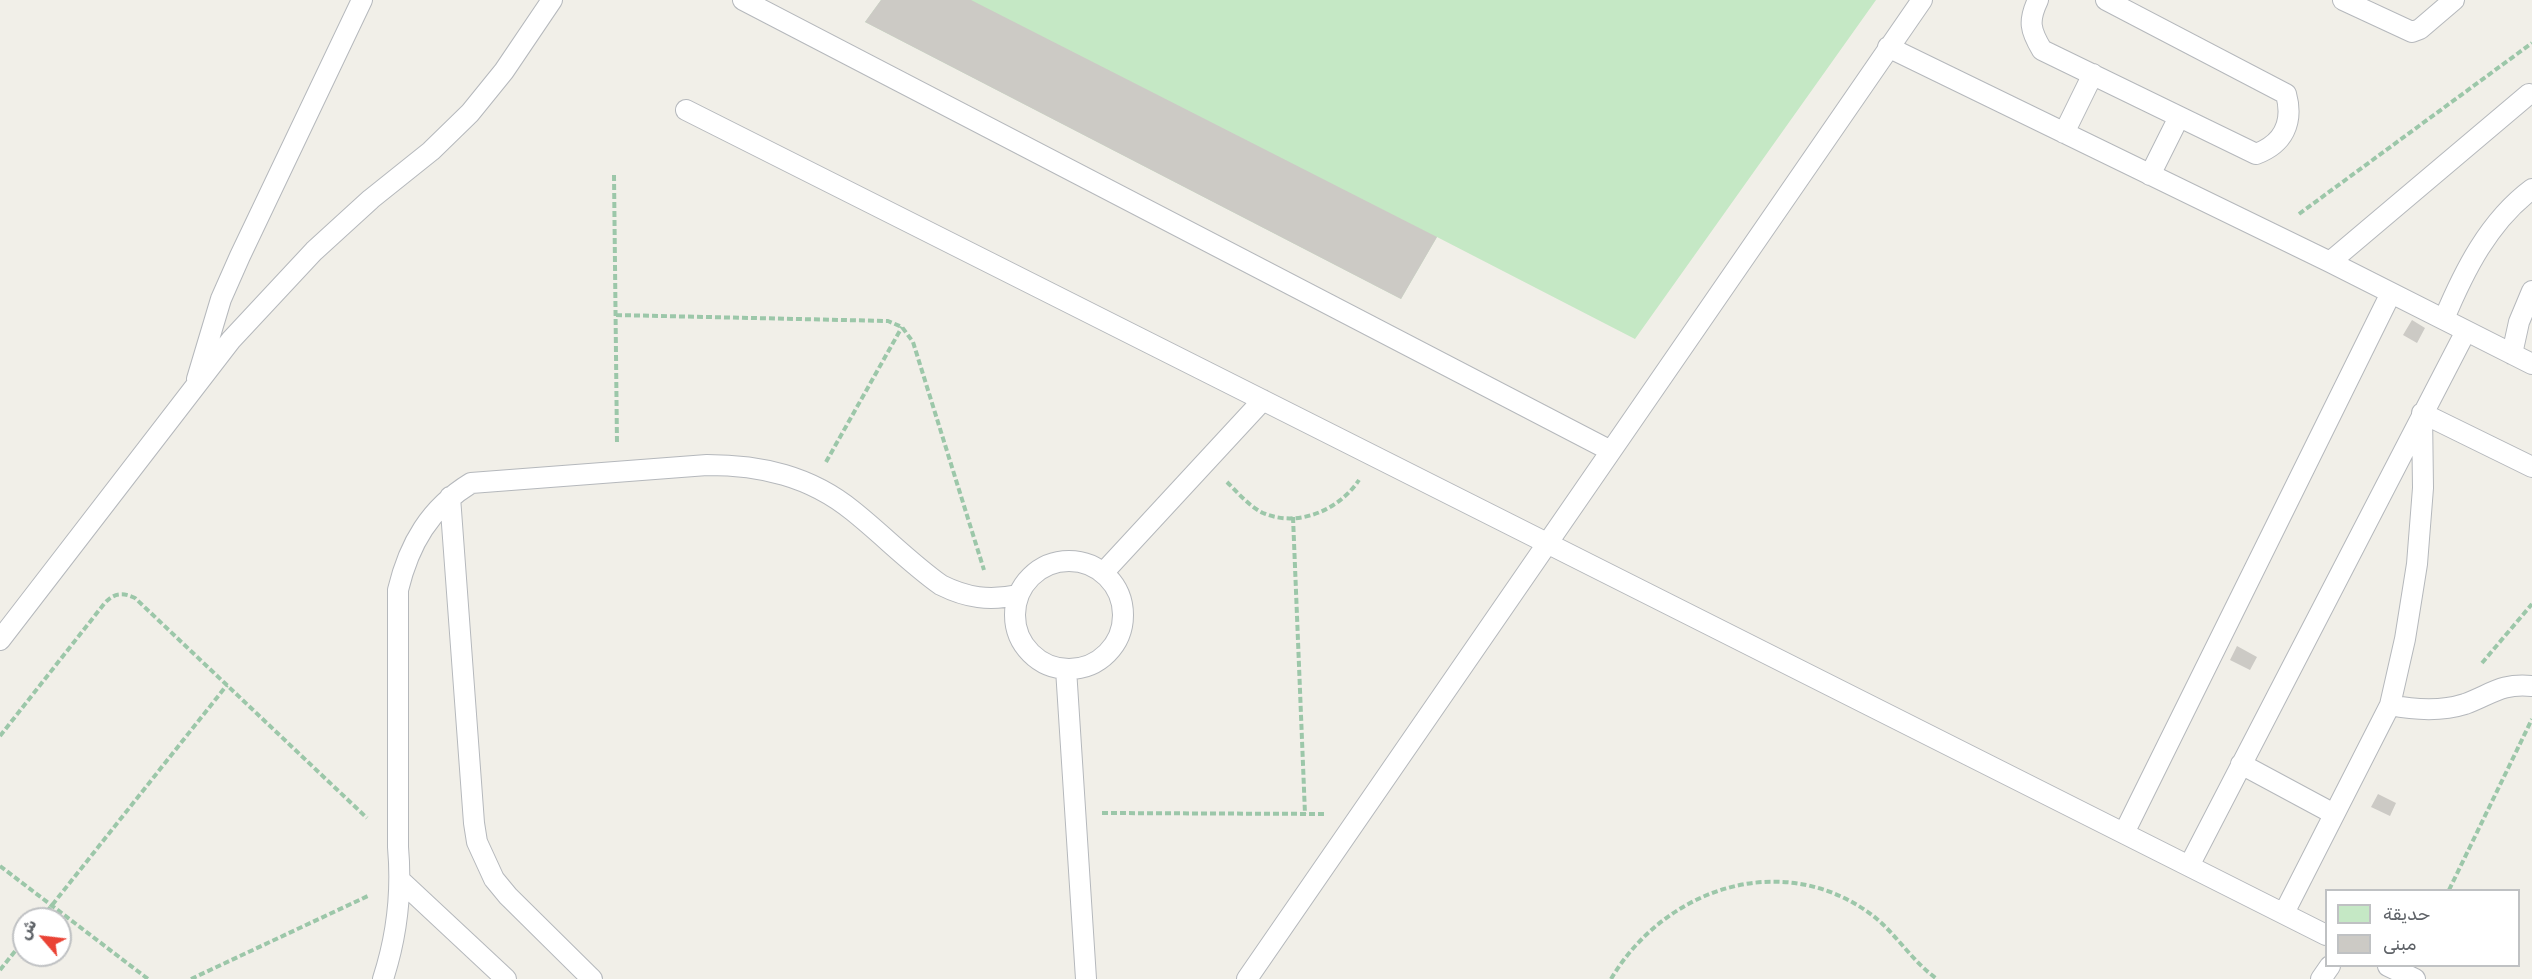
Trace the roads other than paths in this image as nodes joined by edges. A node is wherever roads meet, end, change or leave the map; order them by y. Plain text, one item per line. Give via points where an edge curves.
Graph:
1 (362, 0) edge
2 (552, 0) edge
3 (743, 0) edge
4 (1922, 0) edge
5 (2038, 0) edge
6 (2106, 0) edge
7 (2343, 0) edge
8 (2454, 0) edge
9 (1888, 47) junction
10 (2093, 74) junction
11 (2529, 94) dead end
12 (686, 110) dead end
13 (2179, 117) junction
14 (2064, 133) junction
15 (2150, 175) junction
16 (2532, 189) edge
17 (2330, 262) junction
18 (2532, 291) edge
19 (2391, 293) junction
20 (2445, 319) junction
21 (2466, 331) junction
22 (2512, 354) junction
23 (2532, 364) edge
24 (194, 387) junction
25 (1263, 400) junction
26 (2422, 413) junction
27 (1611, 451) junction
28 (2532, 467) edge
29 (450, 497) junction
30 (1548, 543) junction
31 (1103, 573) junction
32 (1018, 595) junction
33 (0, 640) edge
34 (1066, 669) junction
35 (2532, 686) edge
36 (2390, 705) junction
37 (2241, 764) junction
38 (2334, 814) junction
39 (2124, 833) junction
40 (2190, 866) junction
41 (401, 881) junction
42 (2284, 914) junction
43 (2325, 934) edge
44 (2390, 967) edge
45 (383, 979) edge
46 (506, 979) edge
47 (592, 979) edge
48 (1086, 979) edge
49 (1247, 979) edge
50 (2415, 979) edge

1 - 24 lane via 240,256 206,343
2 - 24 lane via 470,113 314,251 231,340
3 - 27 lane
4 - 9 lane
5 - 10 lane via 2031,14 2032,33 2042,50
6 - 13 lane via 2286,94 2290,106 2286,131 2268,150 2256,154
7 - 8 lane via 2412,32
9 - 14 lane
9 - 27 lane
10 - 13 lane
10 - 14 lane
11 - 17 lane
12 - 25 lane
13 - 15 lane
14 - 15 lane
15 - 17 lane
16 - 20 lane via 2491,230 2464,273
17 - 19 lane
18 - 22 lane via 2519,322
19 - 20 lane
19 - 39 lane
20 - 21 lane
21 - 22 lane
21 - 26 lane
22 - 23 lane
24 - 33 lane
25 - 30 lane
25 - 31 lane
26 - 28 lane
26 - 36 lane via 2423,489 2416,564
26 - 37 lane
27 - 30 lane
29 - 32 lane via 471,483 741,465 813,485 853,511 924,573 961,595 993,599
29 - 41 lane via 421,530 398,590
29 - 47 lane via 477,842 494,879 508,896
30 - 39 lane
30 - 49 lane
31 - 32 lane via 1088,564 1054,562 1039,570
31 - 34 lane via 1121,601 1123,618 1119,634 1098,661
32 - 34 lane via 1014,612 1023,645 1049,666
34 - 48 lane
35 - 36 lane via 2498,688 2463,704 2443,708
36 - 38 lane
37 - 38 lane
37 - 40 lane
38 - 42 lane
39 - 40 lane
40 - 42 lane
41 - 45 lane
41 - 46 lane
42 - 43 lane
44 - 50 lane

